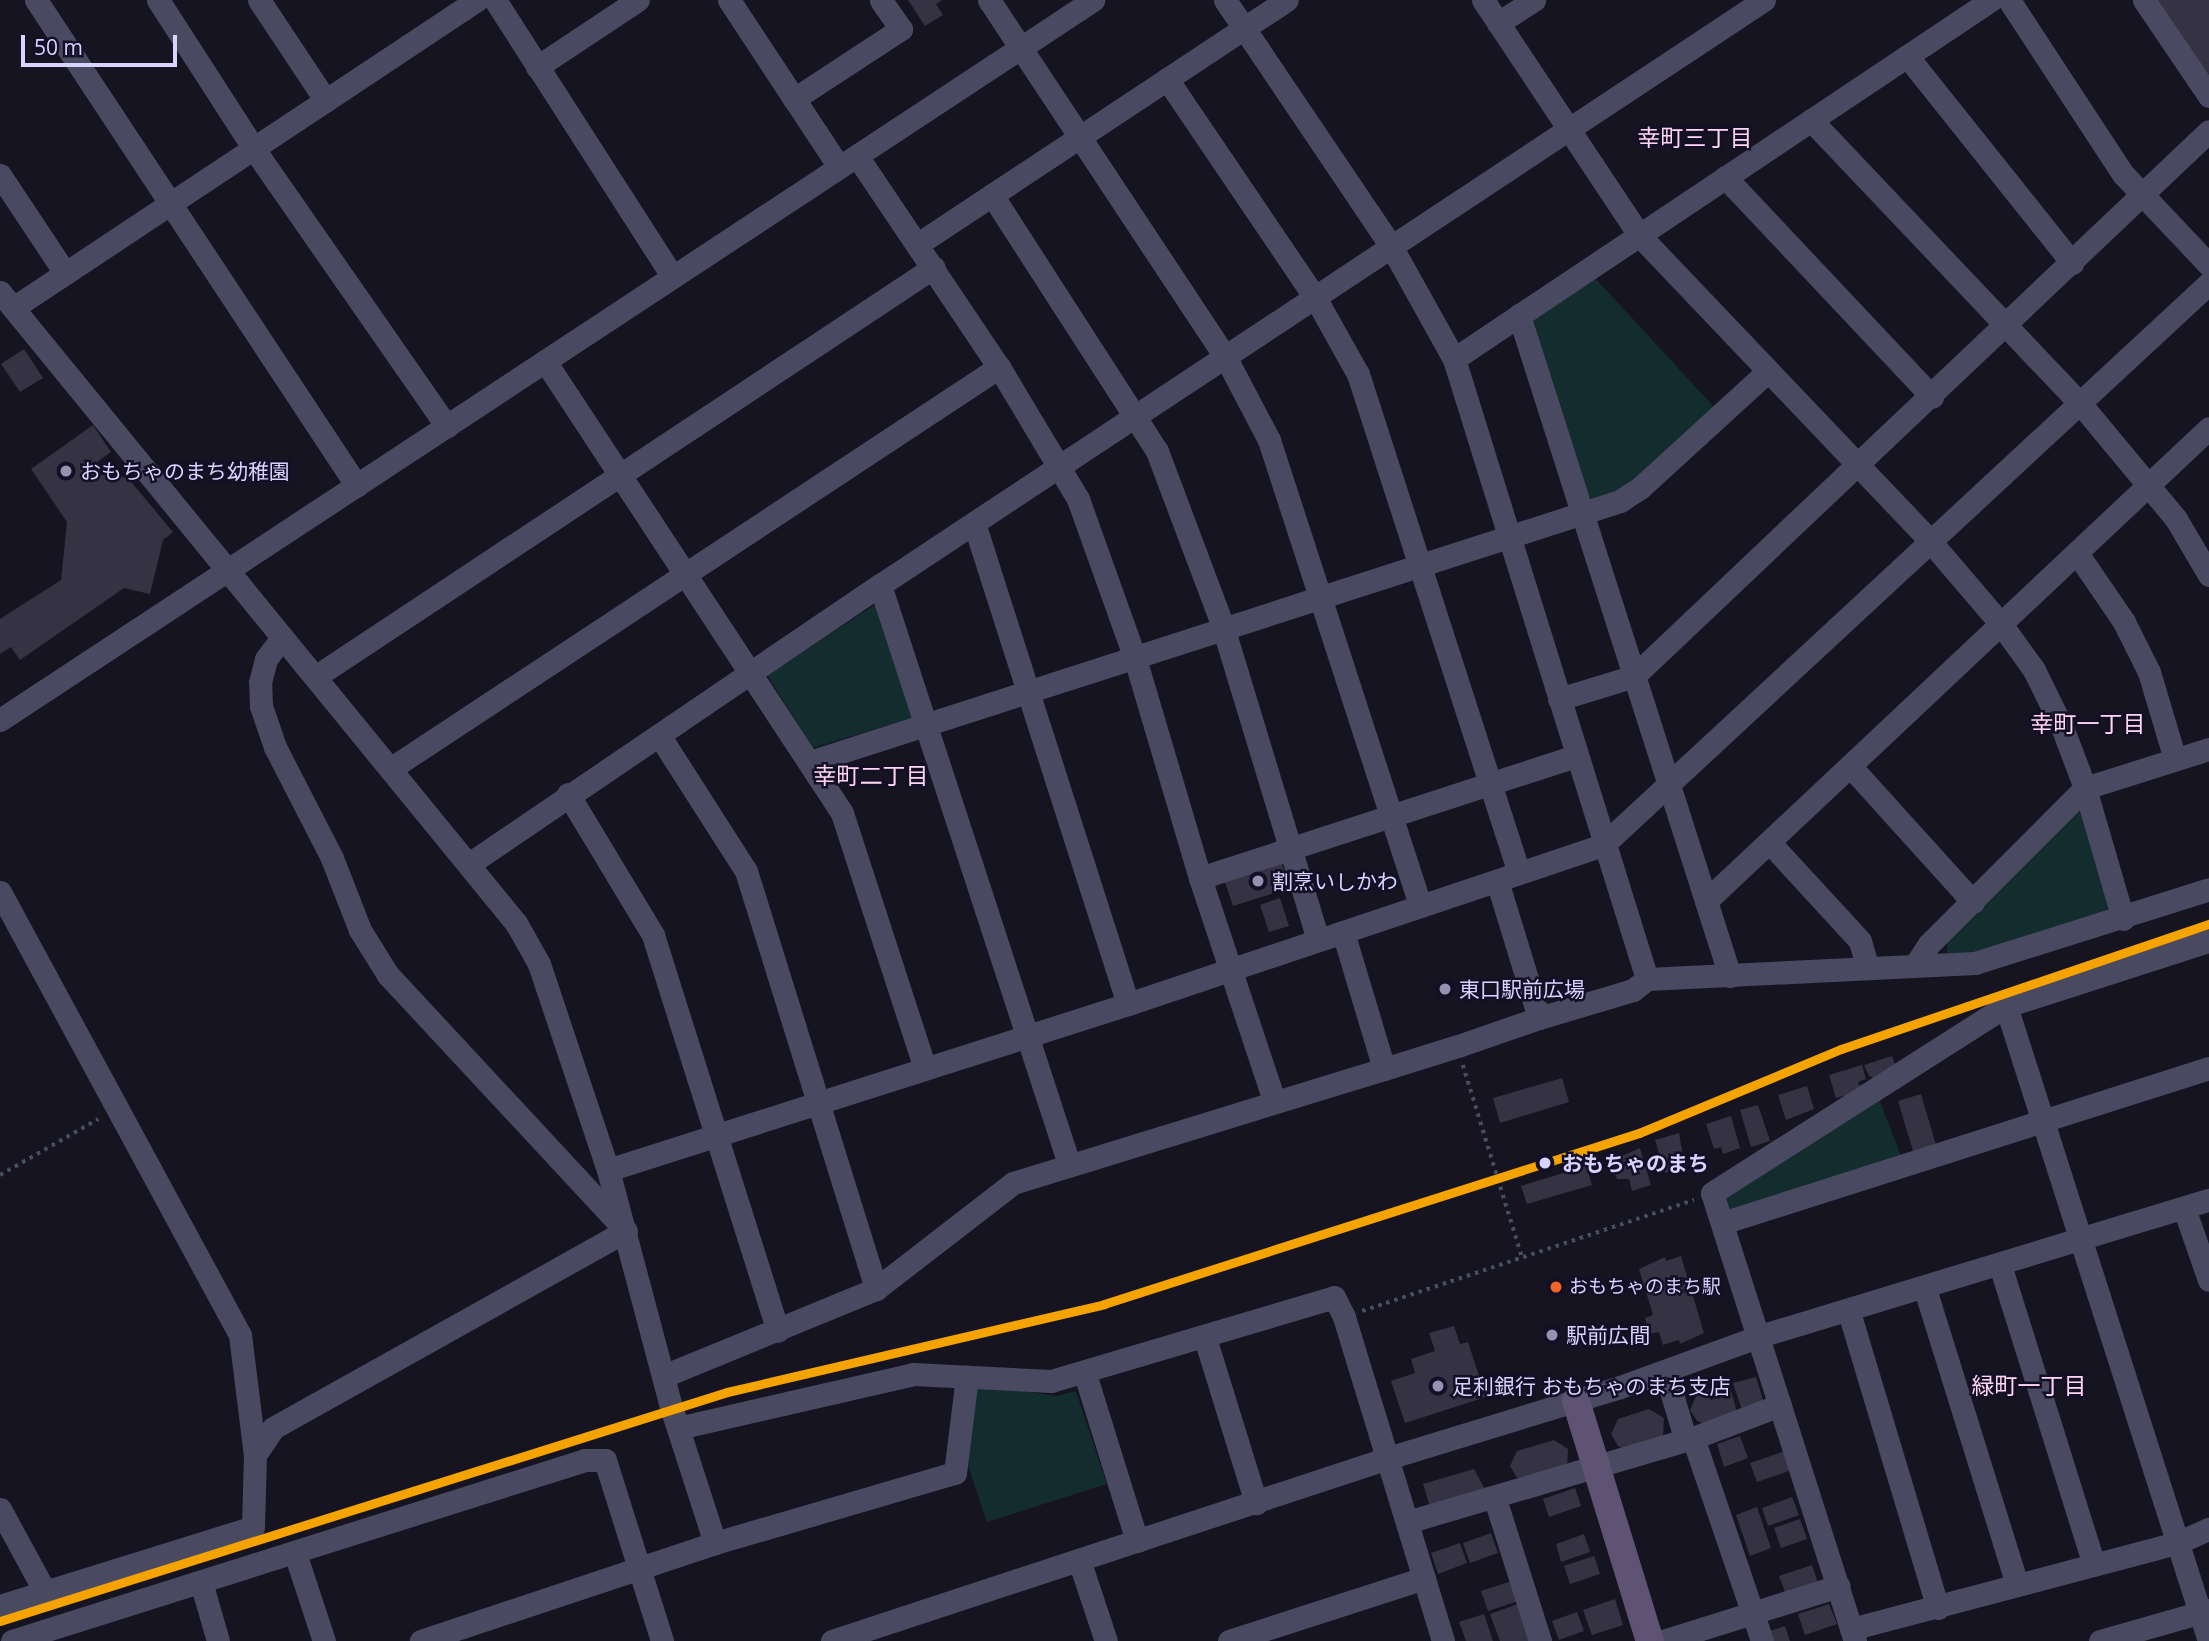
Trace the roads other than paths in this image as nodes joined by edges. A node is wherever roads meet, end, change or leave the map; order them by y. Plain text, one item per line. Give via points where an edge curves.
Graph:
1 (36, 0) edge
2 (158, 0) edge
3 (259, 0) edge
4 (477, 0) edge
5 (495, 0) edge
6 (638, 0) edge
7 (729, 0) edge
8 (881, 0) edge
9 (989, 0) edge
10 (1093, 0) edge
11 (1225, 0) edge
12 (1286, 0) edge
13 (1483, 0) edge
14 (1534, 0) edge
15 (1764, 0) edge
16 (1991, 0) edge
17 (2009, 0) edge
18 (2144, 0) edge
19 (1498, 23) junction
20 (1243, 28) junction
21 (1020, 47) junction
22 (1907, 56) junction
23 (537, 67) junction
24 (1167, 79) junction
25 (2209, 96) edge
26 (794, 99) junction
27 (326, 101) junction
28 (1811, 120) junction
29 (1569, 128) junction
30 (2209, 131) edge
31 (1080, 136) junction
32 (254, 149) junction
33 (848, 162) junction
34 (0, 175) edge
35 (1726, 177) junction
36 (992, 195) junction
37 (2142, 196) junction
38 (168, 203) junction
39 (1639, 235) junction
40 (918, 244) junction
41 (1391, 246) junction
42 (2072, 263) junction
43 (2209, 265) edge
44 (934, 267) junction
45 (65, 273) junction
46 (673, 277) junction
47 (2209, 283) edge
48 (1316, 299) junction
49 (6, 300) edge
50 (1519, 316) junction
51 (2007, 326) junction
52 (1226, 358) junction
53 (1454, 359) junction
54 (545, 362) junction
55 (999, 367) junction
56 (1768, 371) junction
57 (1933, 397) junction
58 (2079, 402) junction
59 (1138, 415) junction
60 (447, 427) junction
61 (2209, 428) edge
62 (1060, 466) junction
63 (1858, 469) junction
64 (621, 476) junction
65 (2150, 484) junction
66 (357, 486) junction
67 (1582, 512) junction
68 (974, 523) junction
69 (1509, 536) junction
70 (1930, 541) junction
71 (2077, 553) junction
72 (1420, 565) junction
73 (225, 572) junction
74 (684, 573) junction
75 (2209, 575) edge
76 (880, 585) junction
77 (1318, 597) junction
78 (2001, 624) junction
79 (1223, 627) junction
80 (281, 639) junction
81 (1134, 655) junction
82 (750, 673) junction
83 (315, 677) junction
84 (1634, 677) junction
85 (1028, 691) junction
86 (1559, 699) junction
87 (0, 720) edge
88 (928, 723) junction
89 (659, 735) junction
90 (2209, 749) edge
91 (1576, 756) junction
92 (2175, 760) junction
93 (810, 762) junction
94 (1851, 767) junction
95 (390, 769) junction
96 (1490, 783) junction
97 (1670, 787) junction
98 (2085, 788) junction
99 (568, 794) junction
100 (1391, 816) junction
101 (1770, 843) junction
102 (1603, 845) junction
103 (1290, 849) junction
104 (469, 864) junction
105 (1520, 873) junction
106 (1200, 878) junction
107 (1497, 881) junction
108 (2209, 889) edge
109 (0, 892) edge
110 (1706, 901) junction
111 (1973, 902) junction
112 (1420, 906) junction
113 (2123, 919) junction
114 (1343, 932) junction
115 (1318, 940) junction
116 (2209, 941) edge
117 (1916, 964) junction
118 (1867, 965) junction
119 (1230, 970) junction
120 (1730, 976) junction
121 (1647, 979) junction
122 (1128, 1004) junction
123 (2006, 1006) junction
124 (1539, 1018) junction
125 (1028, 1035) junction
126 (925, 1068) junction
127 (2209, 1068) edge
128 (1384, 1069) junction
129 (1274, 1101) junction
130 (818, 1103) junction
131 (2044, 1120) junction
132 (716, 1136) junction
133 (1069, 1164) junction
134 (608, 1170) junction
135 (2209, 1200) edge
136 (2183, 1208) junction
137 (1722, 1223) junction
138 (626, 1231) junction
139 (2081, 1241) junction
140 (2000, 1265) junction
141 (2209, 1280) edge
142 (876, 1289) junction
143 (1926, 1289) junction
144 (1849, 1312) junction
145 (778, 1331) junction
146 (1760, 1336) junction
147 (1205, 1338) junction
148 (1665, 1371) junction
149 (1085, 1374) junction
150 (666, 1375) junction
151 (967, 1377) junction
152 (1576, 1401) junction
153 (1780, 1405) junction
154 (678, 1428) junction
155 (1689, 1438) junction
156 (256, 1455) junction
157 (1388, 1458) junction
158 (1596, 1466) junction
159 (1495, 1499) junction
160 (1255, 1503) junction
161 (0, 1509) edge
162 (1407, 1522) junction
163 (2209, 1529) edge
164 (1137, 1541) junction
165 (2177, 1543) junction
166 (715, 1544) junction
167 (295, 1553) junction
168 (1080, 1560) junction
169 (2094, 1565) junction
170 (638, 1567) junction
171 (1424, 1578) junction
172 (201, 1582) junction
173 (2017, 1585) junction
174 (1839, 1586) junction
175 (45, 1592) junction
176 (0, 1606) edge
177 (1938, 1608) junction
178 (2204, 1612) edge
179 (1754, 1613) junction
180 (1853, 1635) edge
181 (12, 1641) edge
182 (219, 1641) edge
183 (324, 1641) edge
184 (421, 1641) edge
185 (662, 1641) edge
186 (832, 1641) edge
187 (1106, 1641) edge
188 (1229, 1641) edge
189 (1443, 1641) edge
190 (1540, 1641) edge
191 (1650, 1641) edge
192 (1663, 1641) edge
193 (1762, 1641) edge
194 (2100, 1641) edge
195 (2209, 1641) edge

1 - 38 street
2 - 32 street
3 - 27 street
4 - 27 street
5 - 23 street
6 - 23 street
7 - 26 street
8 - 26 street via 901,29
9 - 21 street
10 - 21 street
11 - 20 street
12 - 20 street
13 - 19 street
14 - 19 street
15 - 29 street
16 - 22 street
17 - 37 street
18 - 25 street
19 - 29 street
20 - 24 street
20 - 41 street
21 - 31 street
21 - 33 street
22 - 28 street
22 - 42 street
23 - 46 street
24 - 31 street
24 - 48 street
26 - 33 street
27 - 32 street
28 - 35 street
28 - 51 street
29 - 39 street
29 - 41 street
30 - 37 street
31 - 36 street
31 - 52 street
32 - 38 street
32 - 60 street
33 - 40 street
33 - 46 street
34 - 45 street
35 - 39 street
35 - 57 street
36 - 40 street
36 - 59 street
37 - 42 street
37 - 43 street
38 - 45 street
38 - 66 street
39 - 50 street
39 - 56 street
40 - 44 street
41 - 48 street
41 - 53 street
42 - 51 street
44 - 55 street
44 - 64 street
45 - 49 street
46 - 54 street
47 - 58 street
48 - 52 street
48 - 72 street via 1358,374
49 - 73 street
50 - 53 street
50 - 67 street
51 - 57 street
51 - 58 street
52 - 59 street
52 - 77 street via 1269,440
53 - 69 street
54 - 60 street
54 - 64 street
55 - 62 street
55 - 74 street
56 - 63 street
56 - 67 street via 1640,488 1620,501
57 - 63 street
58 - 65 street
58 - 70 street
59 - 62 street
59 - 79 street via 1176,497
60 - 66 street
61 - 65 street
62 - 68 street
62 - 81 street via 1097,547
63 - 70 street
63 - 84 street
64 - 74 street
64 - 83 street
65 - 71 street
65 - 75 street
66 - 73 street
67 - 69 street
67 - 84 street
68 - 76 street
68 - 85 street
69 - 72 street
69 - 86 street
70 - 78 street
70 - 97 street
71 - 78 street
71 - 92 street via 2124,622 2149,672
72 - 77 street
72 - 96 street
73 - 80 street
73 - 87 street
74 - 82 street
74 - 95 street
76 - 82 street
76 - 88 street
77 - 79 street
77 - 100 street
78 - 94 street
78 - 98 street via 2034,670
79 - 81 street
79 - 103 street
80 - 83 street
80 - 138 street via 266,659 260,682 261,706 275,747 332,858 360,930 388,975
81 - 85 street
81 - 106 street
82 - 89 street
82 - 93 street
83 - 95 street
84 - 86 street
84 - 97 street
85 - 88 street
85 - 122 street
86 - 91 street
88 - 93 street
88 - 125 street
89 - 99 street
89 - 130 street via 746,871
90 - 92 street
91 - 96 street
91 - 102 street
92 - 98 street
93 - 126 street via 842,813
94 - 101 street
94 - 111 street
95 - 104 street
96 - 100 street
96 - 105 street
97 - 102 street
97 - 110 street
98 - 111 street
98 - 113 street
99 - 104 street
99 - 132 street via 653,935
100 - 103 street
100 - 112 street
101 - 110 street
101 - 118 street via 1860,941
102 - 105 street
102 - 121 street
103 - 106 street
103 - 115 street
104 - 134 street via 516,923 539,964
105 - 107 street
106 - 119 street
107 - 112 street
107 - 124 street
108 - 113 street
109 - 156 street via 240,1335
110 - 120 street
111 - 117 street
112 - 114 street
113 - 117 street via 1975,963
114 - 115 street
114 - 128 street
115 - 119 street
116 - 123 street
117 - 118 street
118 - 120 street
119 - 122 street
119 - 129 street
120 - 121 street
121 - 124 street via 1633,990
122 - 125 street
123 - 131 street
123 - 137 street via 1712,1193
124 - 128 street
125 - 126 street
125 - 133 street
126 - 130 street
127 - 131 street
128 - 129 street
129 - 133 street
130 - 132 street
130 - 142 street
131 - 137 street
131 - 139 street
132 - 134 street
132 - 145 street
133 - 142 street via 995,1194 908,1269
134 - 138 street
135 - 136 street
136 - 139 street
136 - 141 street
137 - 146 street
138 - 150 street
138 - 156 street via 311,1404 273,1428
139 - 140 street
139 - 165 street
140 - 143 street
140 - 169 street
142 - 145 street
143 - 144 street
143 - 173 street
144 - 146 street
144 - 177 street
145 - 150 street
146 - 148 street
146 - 153 street
147 - 149 street
147 - 157 street via 1334,1297
147 - 160 street
148 - 152 street
148 - 155 street
149 - 151 street via 1051,1381
149 - 164 street
150 - 154 street
151 - 154 street via 913,1374
151 - 166 street via 955,1473
152 - 157 street
152 - 158 main road
153 - 155 street
153 - 174 street
154 - 166 street
155 - 158 street
155 - 179 street
156 - 175 street via 253,1527
157 - 160 street
157 - 162 street
158 - 159 street
158 - 191 main road
159 - 162 street
159 - 190 street
160 - 164 street
161 - 175 street
162 - 171 street
163 - 165 street
164 - 168 street
165 - 169 street
165 - 178 street
166 - 170 street
167 - 170 street via 585,1460 606,1460
167 - 172 street
167 - 183 street
168 - 186 street
168 - 187 street
169 - 173 street
170 - 184 street
170 - 185 street
171 - 188 street
171 - 189 street
172 - 181 street
172 - 182 street
173 - 177 street
174 - 179 street
174 - 180 street
175 - 176 street
177 - 180 street
178 - 194 street
178 - 195 street
179 - 192 street
179 - 193 street

